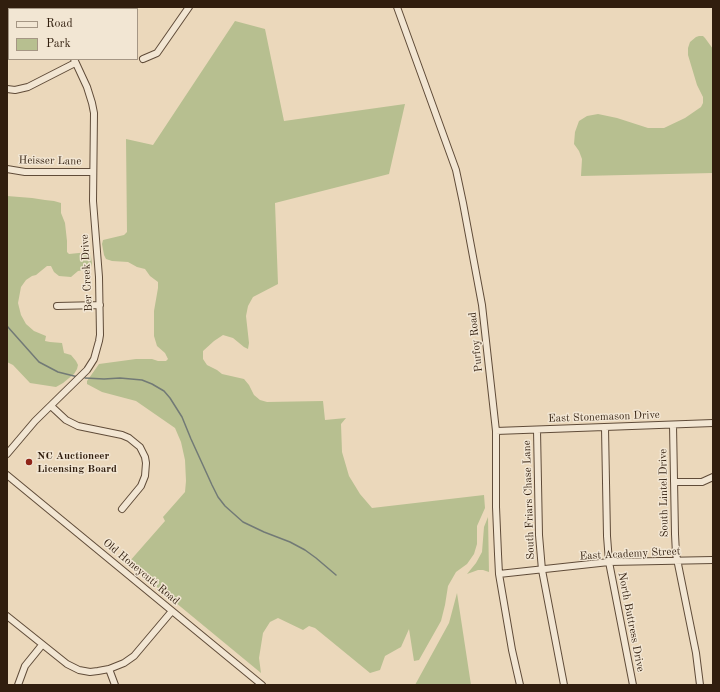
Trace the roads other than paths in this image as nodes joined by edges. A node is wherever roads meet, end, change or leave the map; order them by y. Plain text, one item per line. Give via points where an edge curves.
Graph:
1 (189, 7) edge
2 (397, 7) edge
3 (143, 60) dead end
4 (74, 61) edge
5 (7, 89) edge
6 (7, 170) edge
7 (92, 172) junction
8 (100, 305) junction
9 (57, 306) dead end
10 (51, 406) junction
11 (713, 423) edge
12 (672, 425) junction
13 (605, 428) junction
14 (537, 430) junction
15 (496, 431) junction
16 (7, 454) edge
17 (7, 475) edge
18 (713, 477) edge
19 (674, 482) junction
20 (122, 509) dead end
21 (713, 560) edge
22 (677, 561) junction
23 (610, 562) junction
24 (542, 570) junction
25 (499, 574) junction
26 (172, 611) junction
27 (7, 616) edge
28 (42, 645) junction
29 (110, 669) junction
30 (18, 685) edge
31 (115, 685) edge
32 (262, 685) edge
33 (520, 685) edge
34 (564, 685) edge
35 (633, 685) edge
36 (700, 685) edge

1 - 3 street via 157,53
2 - 15 street, Purfoy Road via 451,154 460,188 482,305
4 - 5 street via 28,87
4 - 7 street, Ber Creek Drive via 87,87 94,113
6 - 7 street, Heisser Lane
7 - 8 street, Ber Creek Drive
8 - 9 street
8 - 10 street, Ber Creek Drive via 100,335 94,359 87,370
10 - 16 street, Ber Creek Drive
10 - 20 street via 66,420 78,426 122,435 140,447 145,457 145,476 141,486
11 - 12 street, East Stonemason Drive
12 - 13 street, East Stonemason Drive
12 - 19 street, South Lintel Drive
13 - 14 street, East Stonemason Drive
13 - 23 street, North Buttress Drive via 607,536
14 - 15 street, East Stonemason Drive
14 - 24 street, South Friars Chase Lane via 538,535
15 - 25 street, Purfoy Road
17 - 26 street, Old Honeycutt Road
18 - 19 street via 702,482
19 - 22 street, South Lintel Drive
21 - 22 street, East Academy Street
22 - 23 street, East Academy Street
22 - 36 street, South Lintel Drive
23 - 24 street, East Academy Street
23 - 35 street, North Buttress Drive
24 - 25 street, East Academy Street
24 - 34 street, South Friars Chase Lane
25 - 33 street, Purfoy Road
26 - 29 street via 134,656
26 - 32 street, Old Honeycutt Road
27 - 28 street
28 - 29 street via 79,670 90,672
28 - 30 street via 25,666
29 - 31 street

